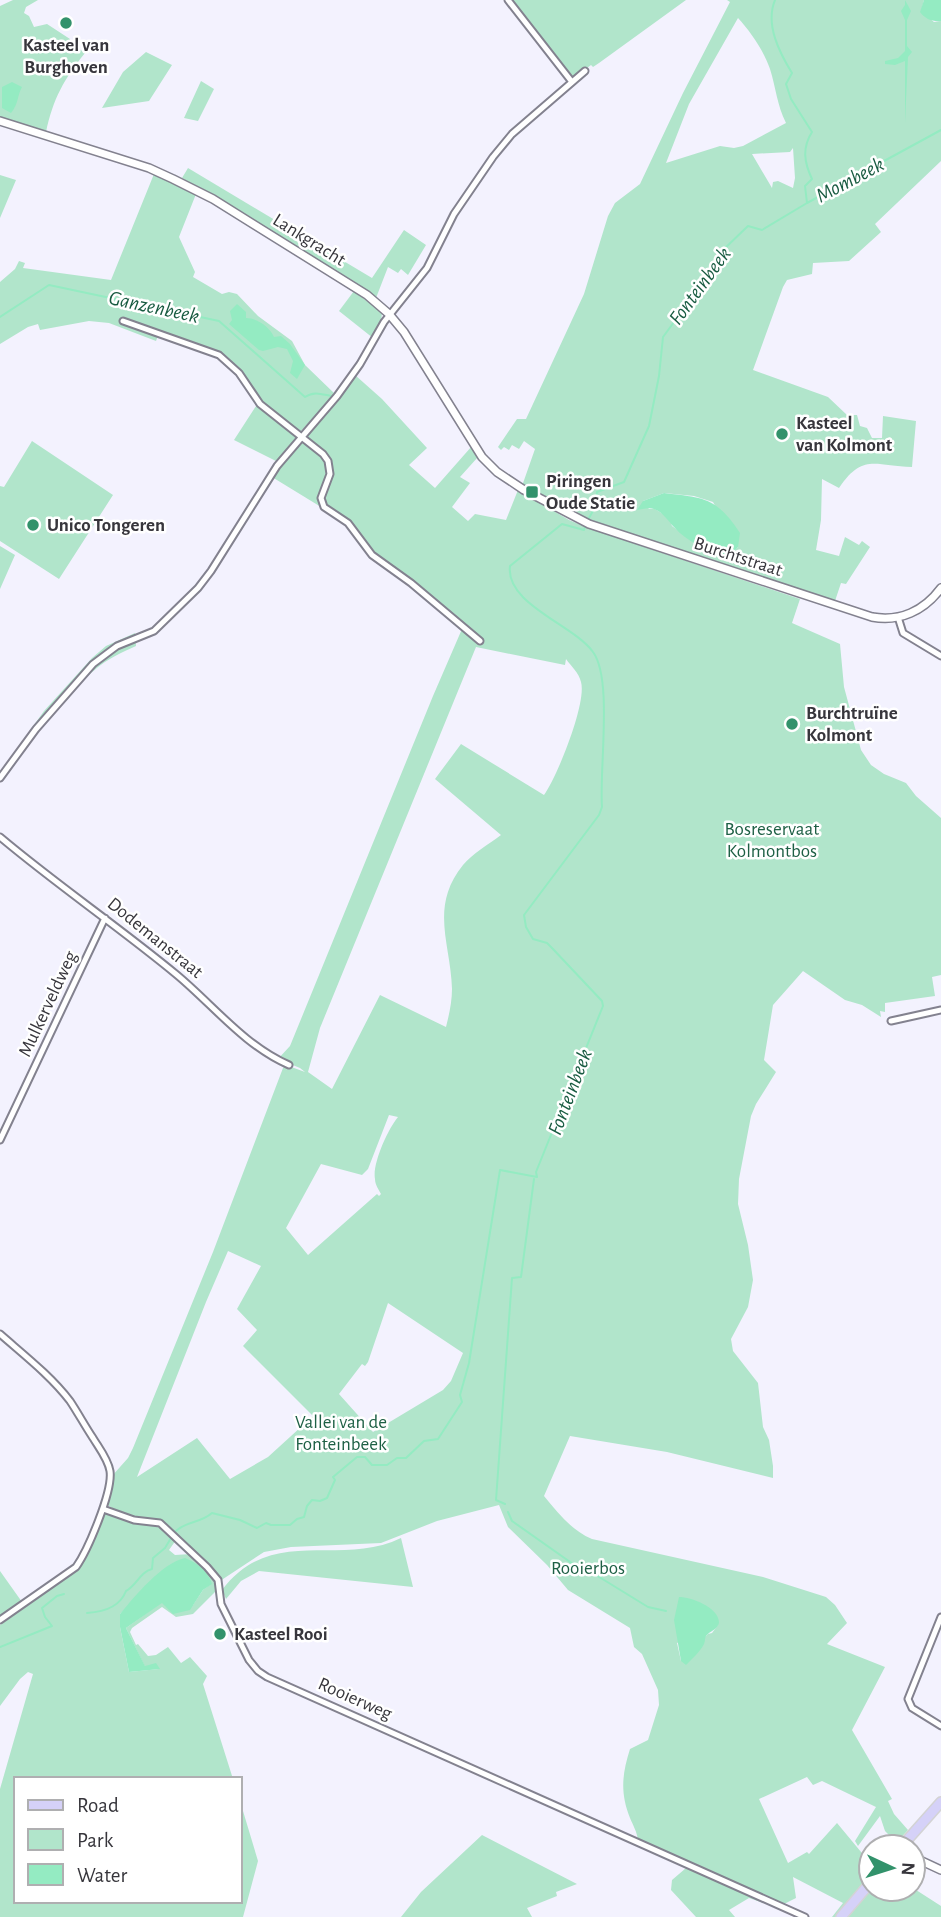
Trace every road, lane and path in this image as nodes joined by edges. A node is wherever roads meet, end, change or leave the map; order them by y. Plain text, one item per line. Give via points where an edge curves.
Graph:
1 (508, 0) edge
2 (586, 71) dead end
3 (572, 82) junction
4 (0, 121) edge
5 (389, 314) junction
6 (122, 321) dead end
7 (301, 437) junction
8 (524, 490) joint
9 (941, 588) edge
10 (898, 617) junction
11 (480, 641) dead end
12 (941, 656) edge
13 (0, 778) edge
14 (0, 837) edge
15 (106, 918) junction
16 (941, 1010) edge
17 (891, 1021) dead end
18 (289, 1065) dead end
19 (0, 1140) edge
20 (0, 1334) edge
21 (103, 1509) junction
22 (941, 1617) edge
23 (0, 1620) edge
24 (941, 1726) edge
25 (941, 1802) edge
26 (913, 1833) edge
27 (857, 1898) edge
28 (805, 1917) edge
29 (841, 1917) edge

1 - 3 street
2 - 3 street
3 - 5 street via 501,146 454,214 427,268
4 - 5 street, Lankgracht via 183,183 346,282
5 - 7 street via 352,375
5 - 8 street, Lankgracht via 482,457
6 - 7 street via 219,355 239,373 260,404
7 - 11 street via 329,464 321,498 324,506 348,523 372,555
7 - 13 street via 198,588 154,631 117,646 93,664
8 - 10 street, Burchtstraat via 577,519 617,534 868,616
9 - 10 street via 920,609
10 - 12 street via 903,633
14 - 15 street, Dodemanstraat
15 - 18 street, Dodemanstraat via 263,1052
15 - 19 street, Mulkerveldweg
16 - 17 street
20 - 21 street via 69,1399 106,1459 110,1482
21 - 23 street via 76,1567
21 - 28 street, Rooierweg via 160,1523 207,1567 218,1580 221,1604 248,1660 267,1677
22 - 24 street via 908,1699 912,1708
25 - 26 main road
27 - 29 main road

